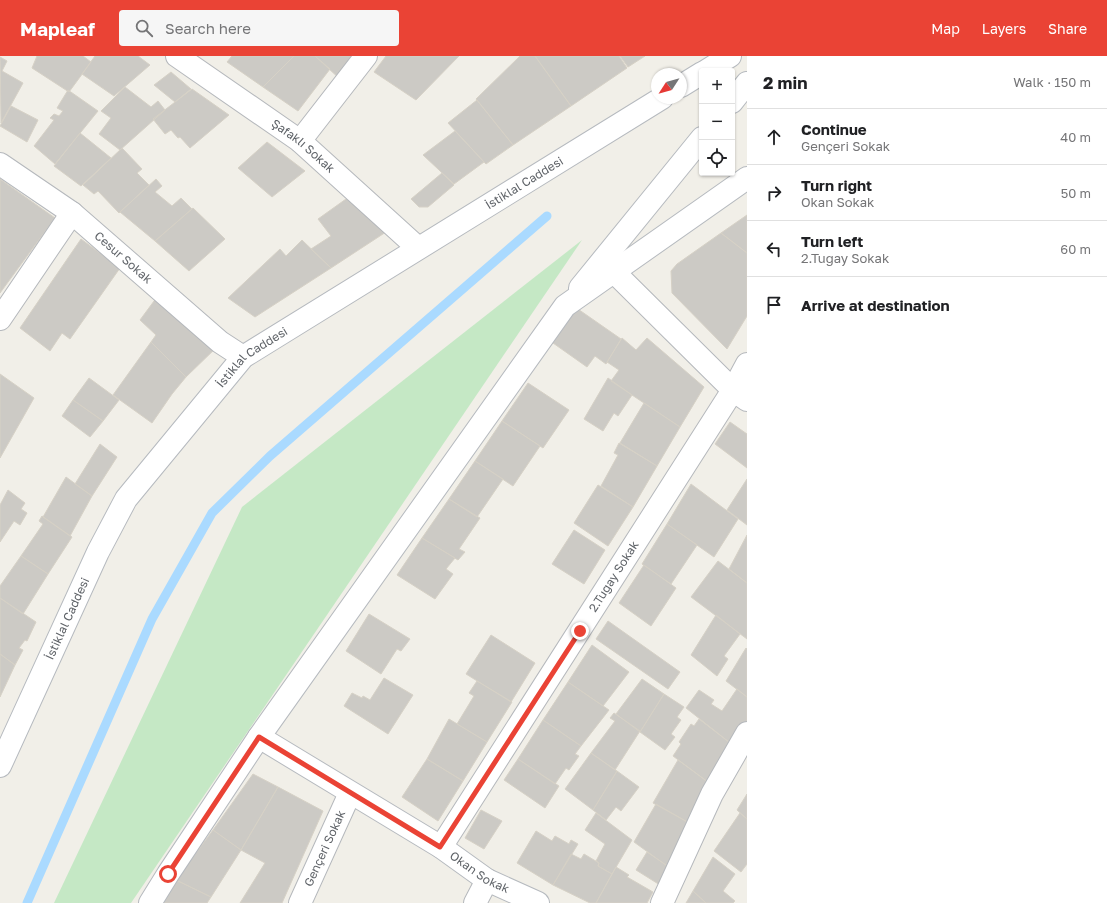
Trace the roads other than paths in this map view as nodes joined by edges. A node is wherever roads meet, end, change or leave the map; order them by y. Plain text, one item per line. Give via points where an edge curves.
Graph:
1 (177, 56) edge
2 (366, 56) edge
3 (730, 56) edge
4 (711, 68) edge
5 (699, 75) edge
6 (687, 82) edge
7 (747, 83) edge
8 (735, 98) edge
9 (652, 104) edge
10 (700, 140) edge
11 (300, 141) junction
12 (0, 164) edge
13 (747, 178) edge
14 (72, 213) junction
15 (418, 248) junction
16 (614, 272) junction
17 (565, 306) junction
18 (0, 319) edge
19 (243, 357) junction
20 (747, 364) edge
21 (740, 395) edge
22 (747, 733) edge
23 (259, 737) junction
24 (0, 766) edge
25 (350, 793) junction
26 (440, 847) junction
27 (487, 880) junction
28 (150, 903) edge
29 (300, 903) edge
30 (476, 903) edge
31 (538, 903) edge
32 (662, 903) edge

1 - 11 street, Şafaklı Sokak
2 - 11 street
3 - 4 street
5 - 6 street
7 - 8 street
9 - 15 street, İstiklal Caddesi
10 - 17 street
11 - 15 street, Şafaklı Sokak
12 - 14 street, Cesur Sokak
13 - 16 street
14 - 18 street
14 - 19 street, Cesur Sokak via 220,342
15 - 19 street, İstiklal Caddesi
16 - 17 street
16 - 21 street
17 - 23 street
19 - 24 street, İstiklal Caddesi via 126,499 98,552
20 - 21 street, 2.Tugay Sokak
21 - 26 street, 2.Tugay Sokak
22 - 32 street via 712,794
23 - 25 street, Okan Sokak
23 - 28 street
25 - 26 street, Okan Sokak
25 - 29 street, Gençeri Sokak
26 - 27 street, Okan Sokak
27 - 30 street
27 - 31 street, Okan Sokak

